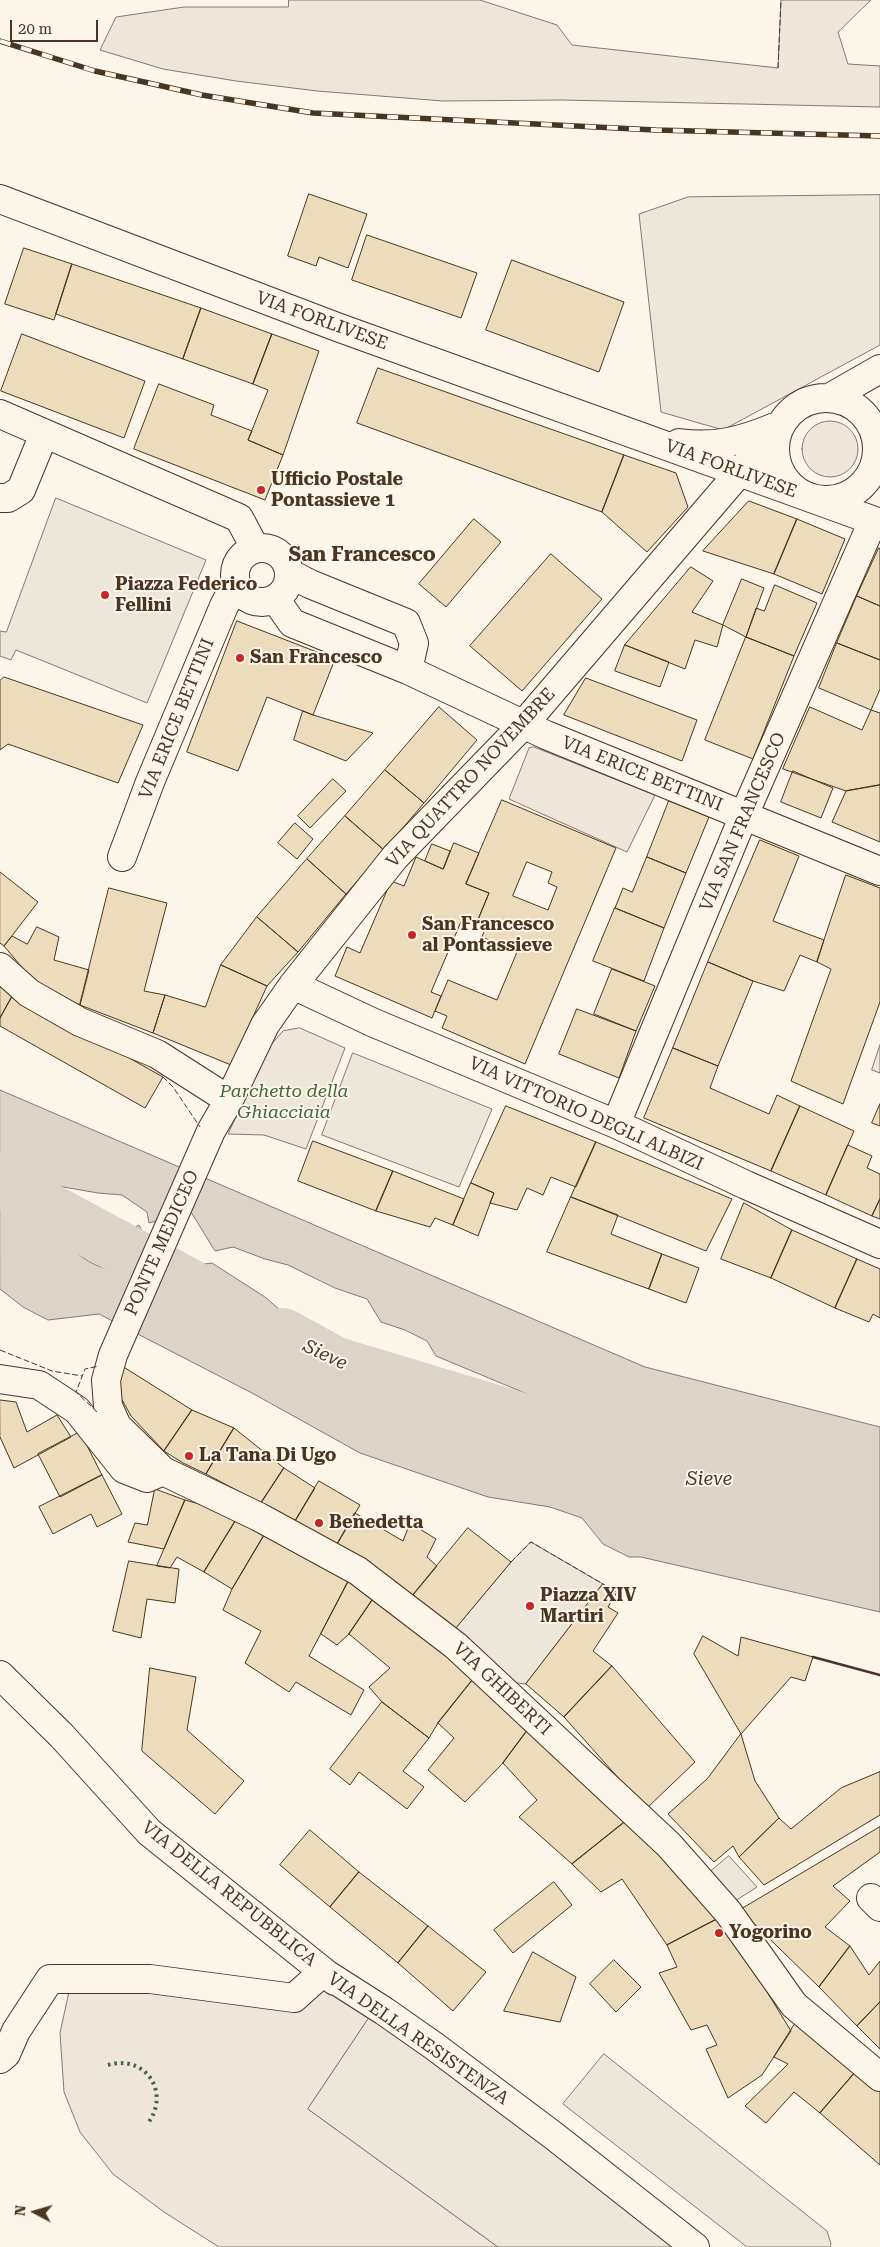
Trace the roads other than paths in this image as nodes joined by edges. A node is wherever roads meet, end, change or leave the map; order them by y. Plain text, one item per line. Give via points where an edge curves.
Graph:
1 (0, 199) edge
2 (880, 369) edge
3 (831, 397) junction
4 (0, 414) edge
5 (878, 423) edge
6 (780, 425) junction
7 (44, 434) junction
8 (645, 438) junction
9 (738, 472) junction
10 (877, 475) edge
11 (0, 498) edge
12 (818, 500) junction
13 (876, 522) edge
14 (255, 548) junction
15 (289, 573) junction
16 (236, 583) junction
17 (276, 600) junction
18 (408, 670) junction
19 (523, 725) junction
20 (744, 815) junction
21 (122, 856) dead end
22 (880, 871) edge
23 (0, 967) edge
24 (293, 985) junction
25 (229, 1100) junction
26 (616, 1124) junction
27 (880, 1244) edge
28 (113, 1355) joint
29 (0, 1379) edge
30 (163, 1472) junction
31 (0, 1675) edge
32 (335, 1981) junction
33 (0, 2060) edge
34 (880, 2077) edge
35 (695, 2247) edge

1 - 8 street, VIA FORLIVESE via 337,327
2 - 3 street
3 - 5 street, VIA FORLIVESE via 853,405
3 - 6 street, VIA FORLIVESE via 811,399 791,410
4 - 7 street
5 - 10 street, VIA FORLIVESE
6 - 8 street, VIA FORLIVESE via 740,441 695,446
6 - 9 street, VIA QUATTRO NOVEMBRE
6 - 12 street, VIA FORLIVESE via 775,437 775,460 782,478 798,493
7 - 11 street via 21,490 8,498
7 - 14 street via 239,518
8 - 9 street, VIA FORLIVESE
9 - 12 street, VIA FORLIVESE
9 - 19 street, VIA QUATTRO NOVEMBRE
10 - 12 street, VIA FORLIVESE via 850,495 833,501
12 - 13 street, VIA FORLIVESE
13 - 20 street, VIA SAN FRANCESCO
14 - 15 street via 279,554
14 - 16 street, VIA ERICE BETTINI via 240,561
15 - 17 street via 283,593
15 - 18 street via 406,623 414,643
16 - 17 street via 247,598 266,603
16 - 21 street, VIA ERICE BETTINI via 182,704
17 - 18 street, VIA ERICE BETTINI via 292,623
18 - 19 street, VIA ERICE BETTINI
19 - 20 street, VIA ERICE BETTINI
19 - 24 street, VIA QUATTRO NOVEMBRE via 395,857
20 - 22 street, VIA ERICE BETTINI
20 - 26 street, VIA SAN FRANCESCO
23 - 25 street via 29,993 80,1022 157,1054
24 - 25 street, VIA QUATTRO NOVEMBRE via 265,1024
24 - 26 street, VIA VITTORIO DEGLI ALBIZI via 374,1023
25 - 28 street, PONTE MEDICEO via 211,1131
26 - 27 street, VIA VITTORIO DEGLI ALBIZI
28 - 30 street, VIA GHIBERTI via 106,1380 108,1406 117,1426
29 - 30 street via 39,1385 77,1410 124,1470 147,1478
30 - 34 street, VIA GHIBERTI via 258,1516 358,1571 456,1646 668,1845 728,1912 794,2005
31 - 32 street, VIA DELLA REPUBBLICA via 62,1736 149,1832
32 - 33 street, VIA DELLA RESISTENZA via 323,1972 294,1998 150,1979 50,1979
32 - 35 street, VIA DELLA RESISTENZA via 434,2046

